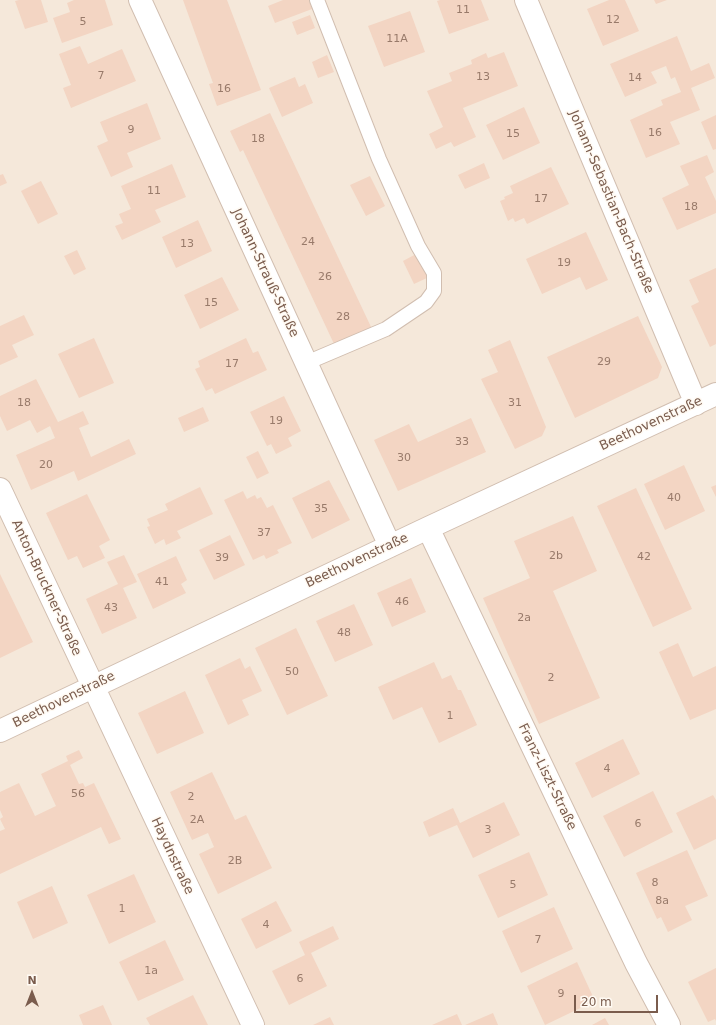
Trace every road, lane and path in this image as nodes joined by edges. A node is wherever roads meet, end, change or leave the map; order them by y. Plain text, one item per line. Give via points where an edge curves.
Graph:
1 (140, 0) edge
2 (317, 0) edge
3 (526, 0) edge
4 (306, 363) junction
5 (716, 394) edge
6 (696, 404) junction
7 (0, 489) edge
8 (428, 528) junction
9 (390, 546) junction
10 (92, 686) junction
11 (0, 731) edge
12 (253, 1025) edge
13 (669, 1025) edge

1 - 4 street, Johann-Strauß-Straße
2 - 4 lane via 379,159 418,246 434,273 434,291 426,302 386,329
3 - 6 street, Johann-Sebastian-Bach-Straße
4 - 9 street, Johann-Strauß-Straße
5 - 6 street, Beethovenstraße
6 - 8 street, Beethovenstraße
7 - 10 street, Anton-Bruckner-Straße
8 - 9 street, Beethovenstraße
8 - 13 street, Franz-Liszt-Straße via 636,963
9 - 10 street, Beethovenstraße
10 - 11 street, Beethovenstraße
10 - 12 street, Haydnstraße

